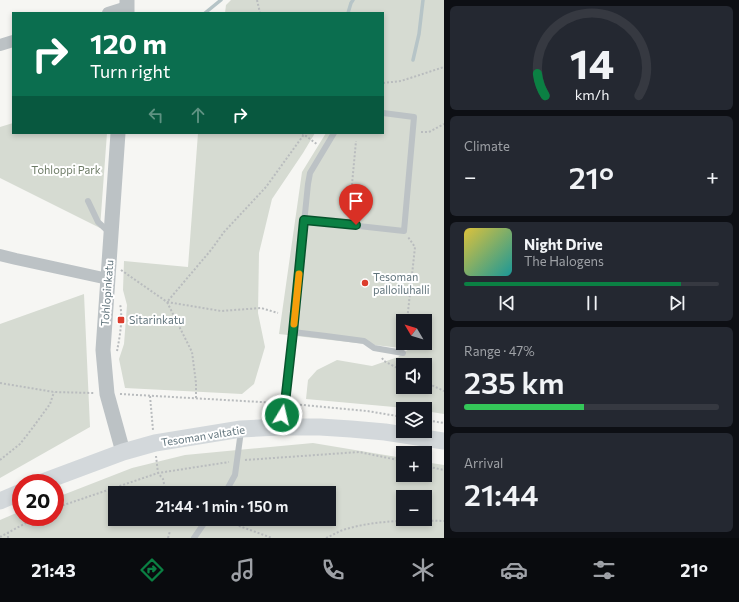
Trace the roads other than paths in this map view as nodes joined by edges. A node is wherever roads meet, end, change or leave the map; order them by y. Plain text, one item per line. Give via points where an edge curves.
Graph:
1 (127, 7) edge
2 (111, 12) edge
3 (12, 41) edge
4 (0, 45) edge
5 (384, 113) edge
6 (118, 134) edge
7 (333, 134) edge
8 (88, 201) dead end
9 (304, 220) junction
10 (111, 234) junction
11 (0, 255) edge
12 (108, 279) junction
13 (293, 332) junction
14 (403, 353) dead end
15 (280, 427) junction
16 (241, 429) junction
17 (444, 441) edge
18 (123, 452) junction
19 (64, 474) edge
20 (230, 486) edge
21 (12, 496) edge
22 (0, 501) edge
23 (202, 526) edge
24 (194, 538) edge

1 - 2 street
3 - 4 street
5 - 9 lane via 414,117 404,231
6 - 10 street, Tohlopinkatu
7 - 9 lane via 310,173
8 - 10 lane via 98,222
9 - 13 lane
10 - 12 street, Tohlopinkatu
11 - 12 street
12 - 18 street, Tohlopinkatu via 103,350 107,394
13 - 14 lane via 364,341 374,348
13 - 15 lane
15 - 16 main road, Tesoman valtatie
15 - 17 main road, Tesoman valtatie via 385,432
16 - 18 main road, Tesoman valtatie
16 - 20 lane via 235,475
18 - 19 main road, Tesoman valtatie
21 - 22 main road
23 - 24 lane

